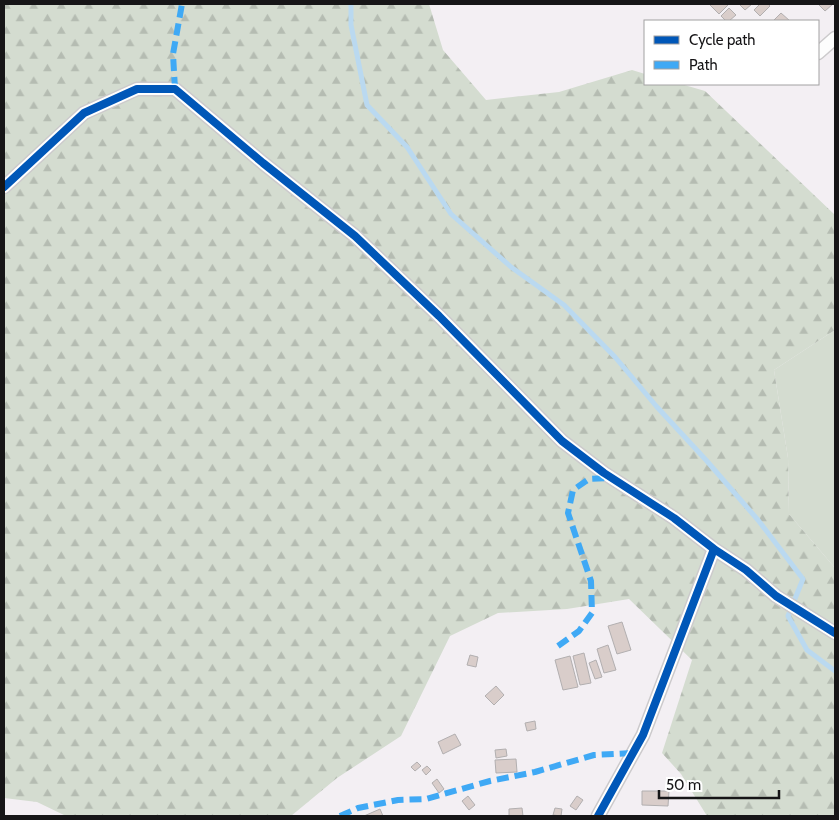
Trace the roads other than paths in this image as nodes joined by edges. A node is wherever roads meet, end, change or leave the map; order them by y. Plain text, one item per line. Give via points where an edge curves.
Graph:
1 (835, 38) edge
2 (819, 52) edge
3 (4, 187) edge
4 (714, 549) junction
5 (835, 633) edge
6 (598, 816) edge

1 - 2 street
3 - 4 street via 84,113 138,89 174,89 355,236 562,441
4 - 5 street via 746,570 776,596
4 - 6 street via 643,736

